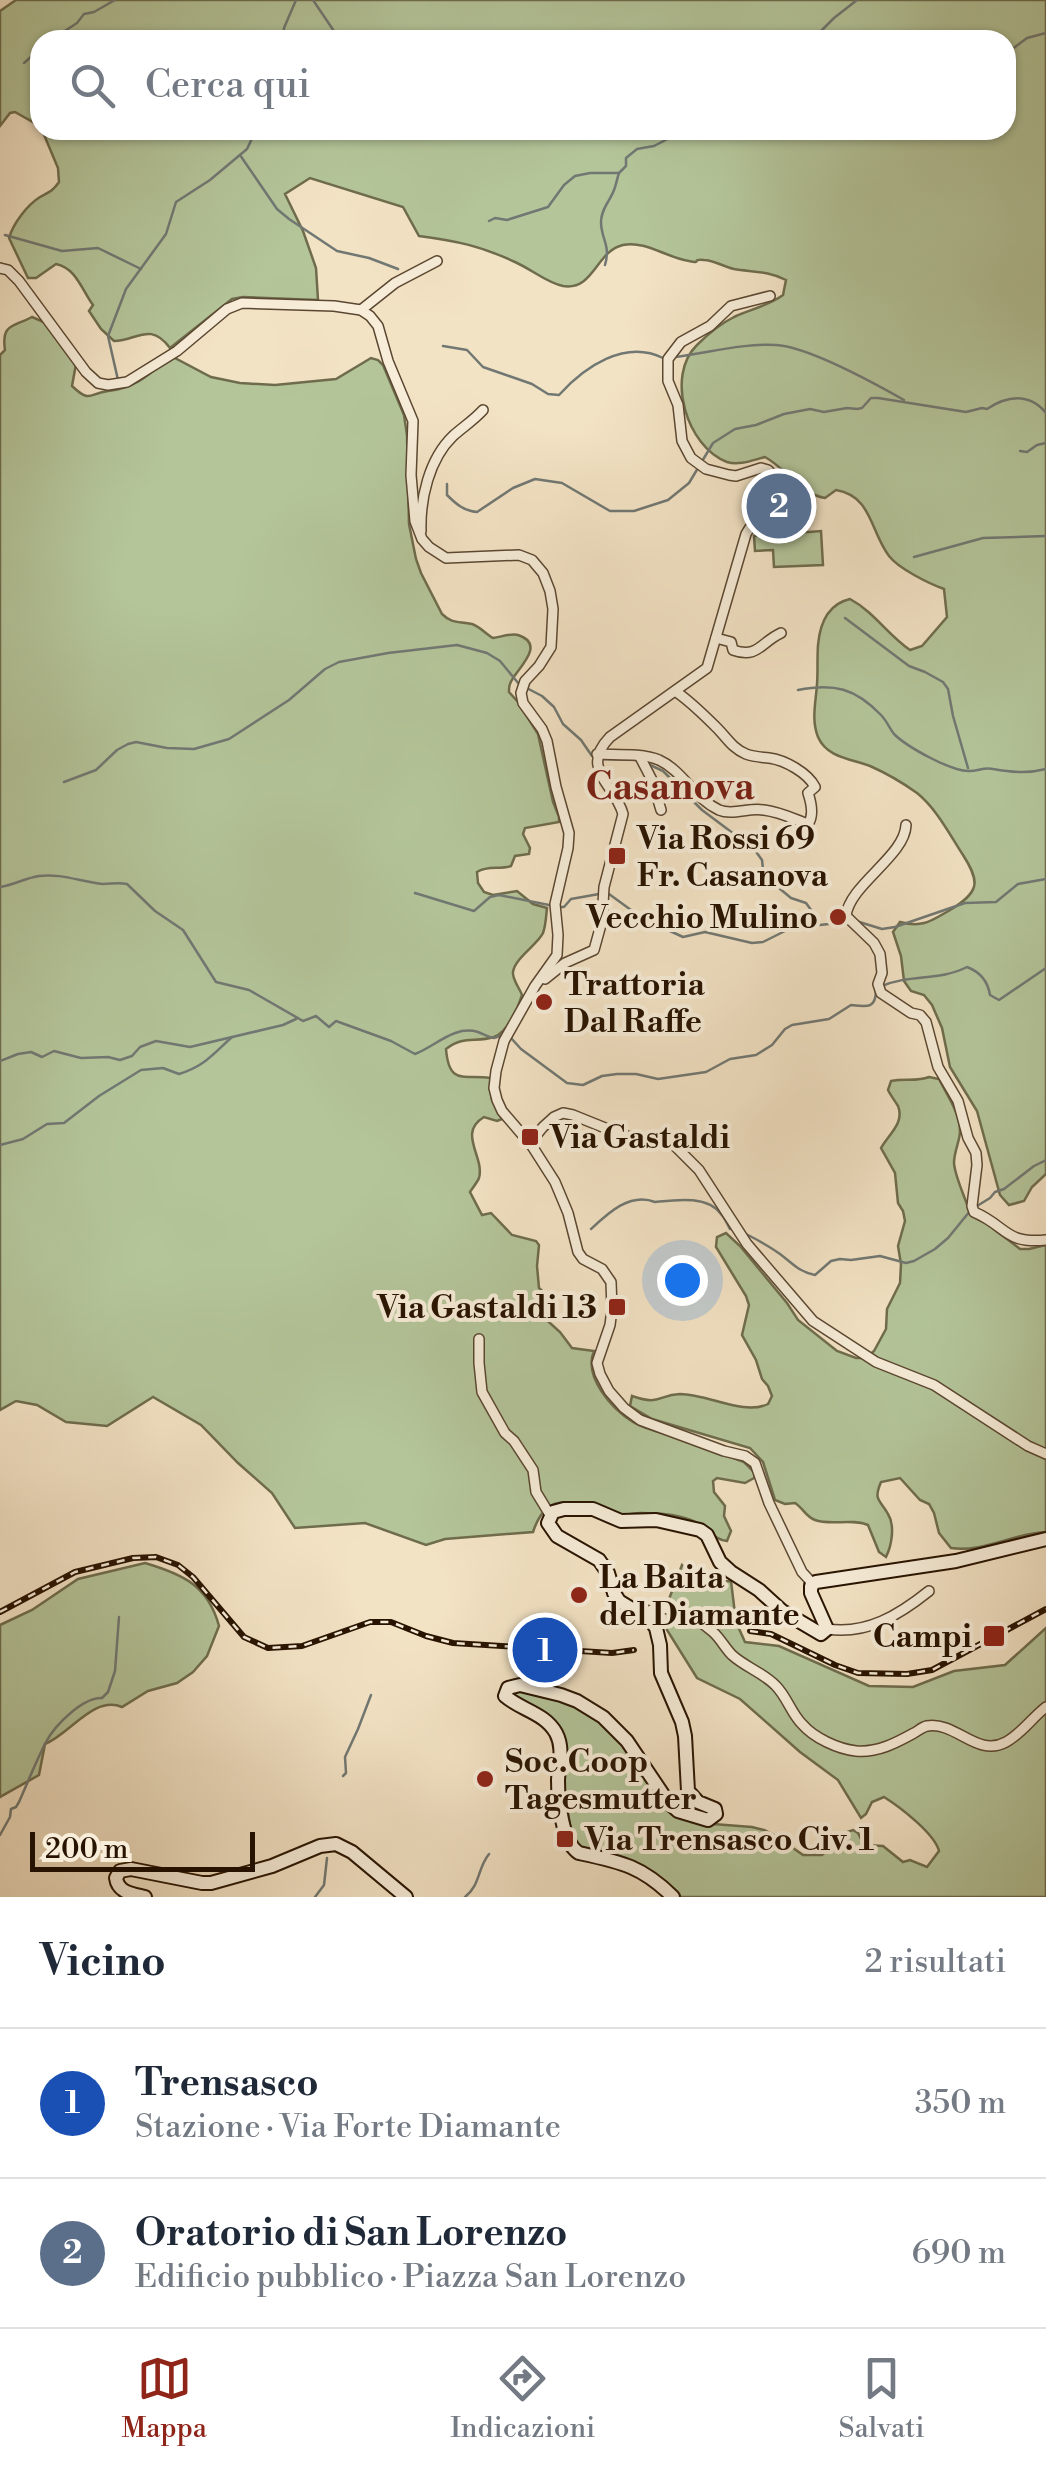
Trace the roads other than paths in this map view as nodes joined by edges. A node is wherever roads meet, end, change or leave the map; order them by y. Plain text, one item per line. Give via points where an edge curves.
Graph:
1 (437, 261) dead end
2 (0, 268) edge
3 (770, 296) dead end
4 (360, 310) junction
5 (484, 410) dead end
6 (422, 538) junction
7 (781, 632) dead end
8 (716, 638) junction
9 (676, 691) junction
10 (597, 754) junction
11 (640, 758) junction
12 (661, 810) dead end
13 (906, 825) dead end
14 (538, 982) junction
15 (543, 1128) junction
16 (520, 1131) junction
17 (532, 1146) junction
18 (1046, 1240) edge
19 (479, 1339) dead end
20 (1046, 1454) edge
21 (550, 1515) junction
22 (1046, 1540) edge
23 (813, 1584) junction
24 (929, 1591) dead end
25 (646, 1617) junction
26 (828, 1629) junction
27 (1046, 1707) edge
28 (145, 1897) edge
29 (406, 1897) edge
30 (673, 1897) edge

1 - 4 street
2 - 4 street via 19,281 86,372 108,385 144,374 242,303
3 - 8 street via 732,306 680,342 668,360 682,441 692,458 729,475 768,470 800,512 784,520 756,520 746,534
4 - 6 street via 378,326 413,421 411,476
5 - 6 street via 440,452 426,482
6 - 14 street via 446,558 526,557 550,591 551,647 520,693 547,742 569,834 554,904 558,955
7 - 8 street via 756,652 738,653 731,642
8 - 9 street via 706,670
9 - 10 street via 610,737
9 - 11 street via 736,749 784,762 813,781 811,821 761,809 720,811 663,762
10 - 11 street
10 - 14 street via 623,814 604,887 600,935 594,950
11 - 12 street
13 - 18 street via 901,843 846,916 880,954 881,994 926,1022 976,1153 974,1212 1010,1236
14 - 16 street via 504,1041 496,1071 496,1100
15 - 16 street
15 - 17 street
15 - 20 street via 554,1117 574,1114 624,1136 671,1142 813,1321 876,1362 934,1384
16 - 17 street
17 - 23 street via 555,1182 578,1252 611,1282 610,1325 597,1363 606,1386 640,1420 755,1463
19 - 21 street via 482,1392 533,1470
21 - 25 main road via 554,1533 598,1560 619,1600
21 - 26 main road via 593,1510 621,1521 700,1530 730,1572 818,1633
22 - 23 main road
23 - 26 main road
24 - 26 street via 882,1622
25 - 27 street via 662,1607 696,1619 776,1686 802,1725 852,1751 871,1752 927,1726 1000,1746
25 - 30 main road via 658,1633 661,1673 682,1722 688,1791 715,1809 713,1818 678,1811 626,1741 577,1700 520,1685 505,1696 554,1728 571,1848 639,1869
28 - 29 main road via 121,1889 116,1881 122,1869 211,1883 336,1844

